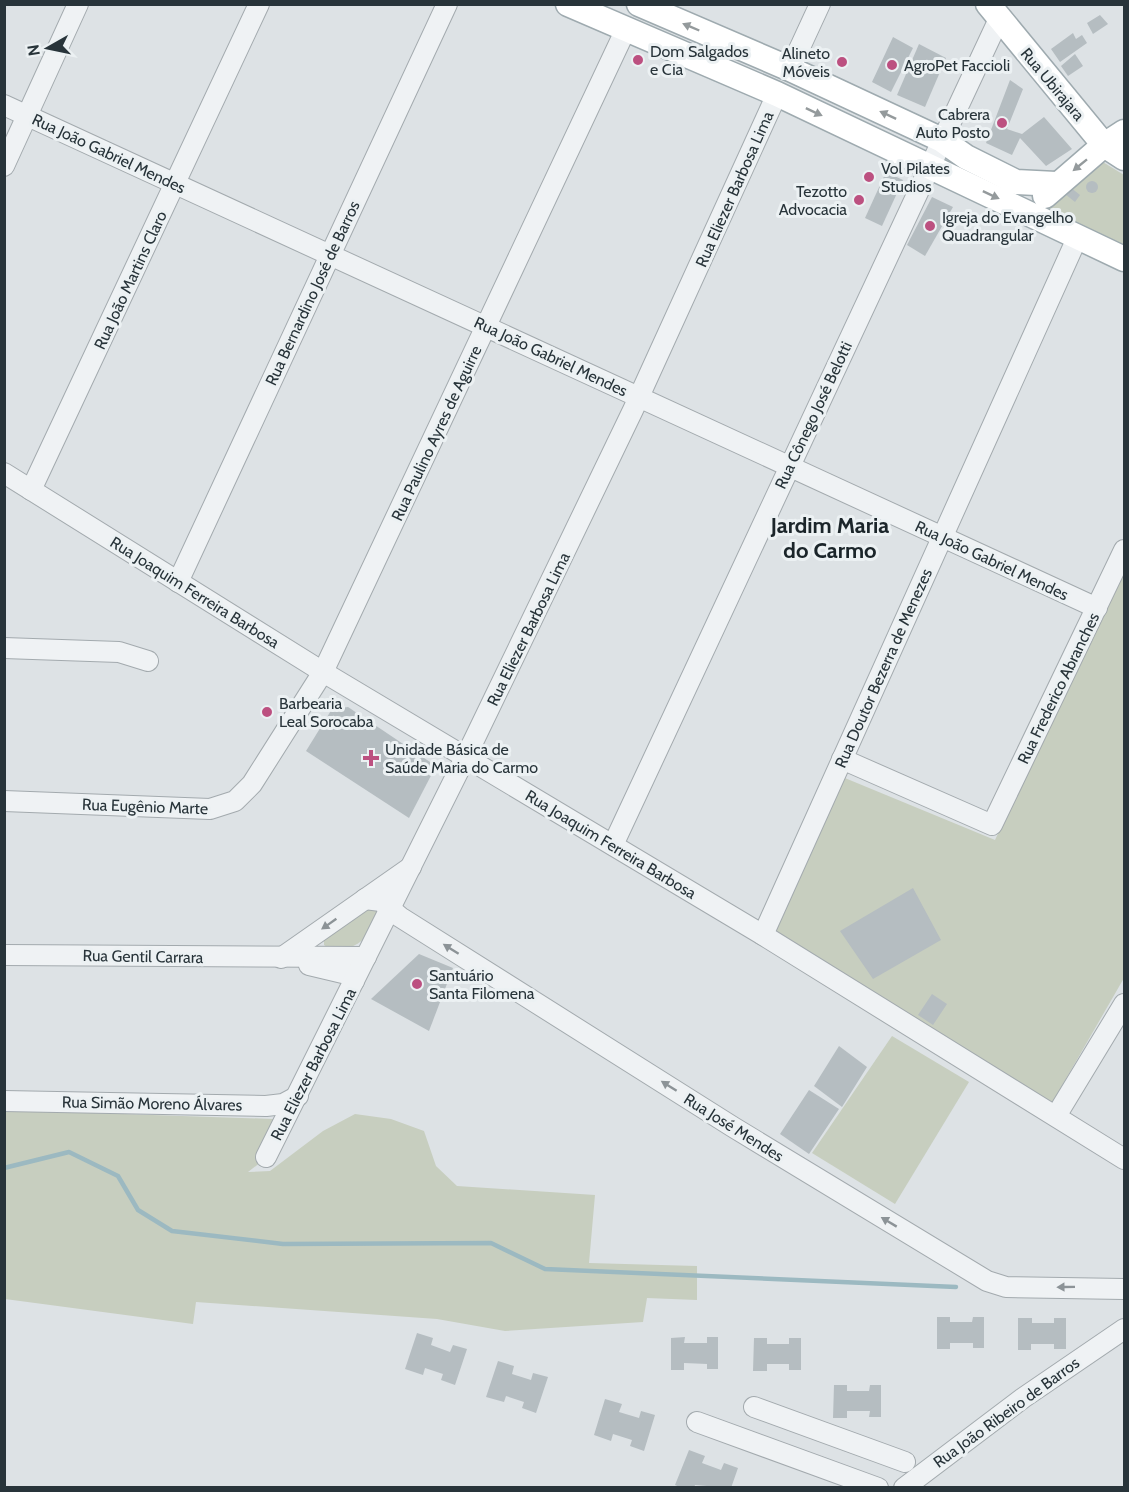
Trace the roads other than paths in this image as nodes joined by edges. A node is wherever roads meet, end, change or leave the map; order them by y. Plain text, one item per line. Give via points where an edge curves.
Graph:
1 (78, 4) edge
2 (259, 4) edge
3 (447, 4) edge
4 (568, 4) edge
5 (639, 4) edge
6 (820, 4) edge
7 (993, 11) edge
8 (625, 31) junction
9 (790, 69) junction
10 (777, 94) junction
11 (4, 105) edge
12 (27, 115) junction
13 (1125, 132) edge
14 (942, 140) junction
15 (1104, 145) junction
16 (1125, 158) edge
17 (4, 166) edge
18 (929, 167) junction
19 (175, 183) junction
20 (1056, 184) junction
21 (1029, 213) junction
22 (1078, 236) junction
23 (330, 255) junction
24 (1125, 259) edge
25 (486, 327) junction
26 (639, 397) junction
27 (789, 466) junction
28 (4, 473) edge
29 (31, 490) junction
30 (942, 537) junction
31 (1124, 551) edge
32 (178, 582) junction
33 (1097, 608) junction
34 (4, 648) edge
35 (148, 661) dead end
36 (323, 672) junction
37 (465, 758) junction
38 (842, 759) junction
39 (4, 801) edge
40 (613, 845) junction
41 (411, 867) junction
42 (365, 899) junction
43 (391, 909) junction
44 (763, 935) junction
45 (4, 955) edge
46 (366, 957) junction
47 (280, 958) junction
48 (354, 981) junction
49 (1125, 1004) edge
50 (298, 1096) junction
51 (4, 1101) edge
52 (1056, 1116) junction
53 (266, 1157) dead end
54 (1125, 1159) edge
55 (1125, 1289) edge
56 (1125, 1317) edge
57 (1116, 1334) edge
58 (754, 1407) dead end
59 (697, 1422) dead end
60 (856, 1444) junction
61 (905, 1462) dead end
62 (844, 1475) junction
63 (878, 1488) edge
64 (904, 1488) edge

1 - 12 street
2 - 19 street, Rua João Martins Claro
3 - 23 street, Rua Bernardino José de Barros
4 - 8 main road
9 -> 5 main road
6 - 9 street
7 - 14 street, Rua Cônego José Belotti
7 - 15 main road, Rua Ubirajara
8 - 10 main road
8 - 25 street, Rua Paulino Ayres de Aguirre
14 -> 9 main road
10 -> 18 main road
10 - 26 street, Rua Eliezer Barbosa Lima
11 - 12 street, Rua João Gabriel Mendes
12 - 17 street
12 - 19 street, Rua João Gabriel Mendes
13 - 15 main road
14 - 18 street, Rua Cônego José Belotti
14 - 20 main road via 1016,182
15 - 16 main road, Rua Ubirajara
15 -> 20 main road
18 -> 21 main road
18 - 27 street, Rua Cônego José Belotti
19 - 23 street, Rua João Gabriel Mendes
19 - 29 street, Rua João Martins Claro
20 - 21 main road
21 - 22 main road
22 - 24 main road
22 - 30 street, Rua Doutor Bezerra de Menezes
23 - 25 street, Rua João Gabriel Mendes
23 - 32 street, Rua Bernardino José de Barros
25 - 26 street, Rua João Gabriel Mendes
25 - 36 street, Rua Paulino Ayres de Aguirre
26 - 27 street, Rua João Gabriel Mendes
26 - 37 street, Rua Eliezer Barbosa Lima
27 - 30 street, Rua João Gabriel Mendes
27 - 40 street, Rua Cônego José Belotti
28 - 29 street, Rua Joaquim Ferreira Barbosa
29 - 32 street, Rua Joaquim Ferreira Barbosa
30 - 33 street, Rua João Gabriel Mendes
30 - 38 street, Rua Doutor Bezerra de Menezes
31 - 33 street, Rua Frederico Abranches
32 - 36 street, Rua Joaquim Ferreira Barbosa
33 - 38 street, Rua Frederico Abranches via 992,825
34 - 35 street via 119,652
36 - 37 street, Rua Joaquim Ferreira Barbosa
36 - 39 street, Rua Eugênio Marte via 252,784 235,801 210,809
37 - 40 street, Rua Joaquim Ferreira Barbosa
37 - 41 street, Rua Eliezer Barbosa Lima
38 - 44 street, Rua Doutor Bezerra de Menezes
40 - 44 street, Rua Joaquim Ferreira Barbosa
41 - 42 street
41 - 43 street, Rua Eliezer Barbosa Lima
42 - 43 street, Rua José Mendes via 381,901
42 -> 47 street
43 - 46 street, Rua Eliezer Barbosa Lima
55 -> 43 street, Rua José Mendes via 1006,1287 987,1281 733,1127
44 - 52 street, Rua Joaquim Ferreira Barbosa
45 - 47 street, Rua Gentil Carrara
46 - 47 street, Rua Gentil Carrara
46 - 48 street, Rua Eliezer Barbosa Lima
47 - 48 street, Rua Gentil Carrara via 347,974
48 - 50 street, Rua Eliezer Barbosa Lima
49 - 52 street
50 - 51 street, Rua Simão Moreno Álvares via 283,1104 266,1106
50 - 53 street, Rua Eliezer Barbosa Lima
52 - 54 street, Rua Joaquim Ferreira Barbosa
56 - 57 street, Rua João Ribeiro de Barros
57 - 64 street, Rua João Ribeiro de Barros
58 - 60 street
59 - 62 street
60 - 61 street
60 - 62 street
62 - 63 street

